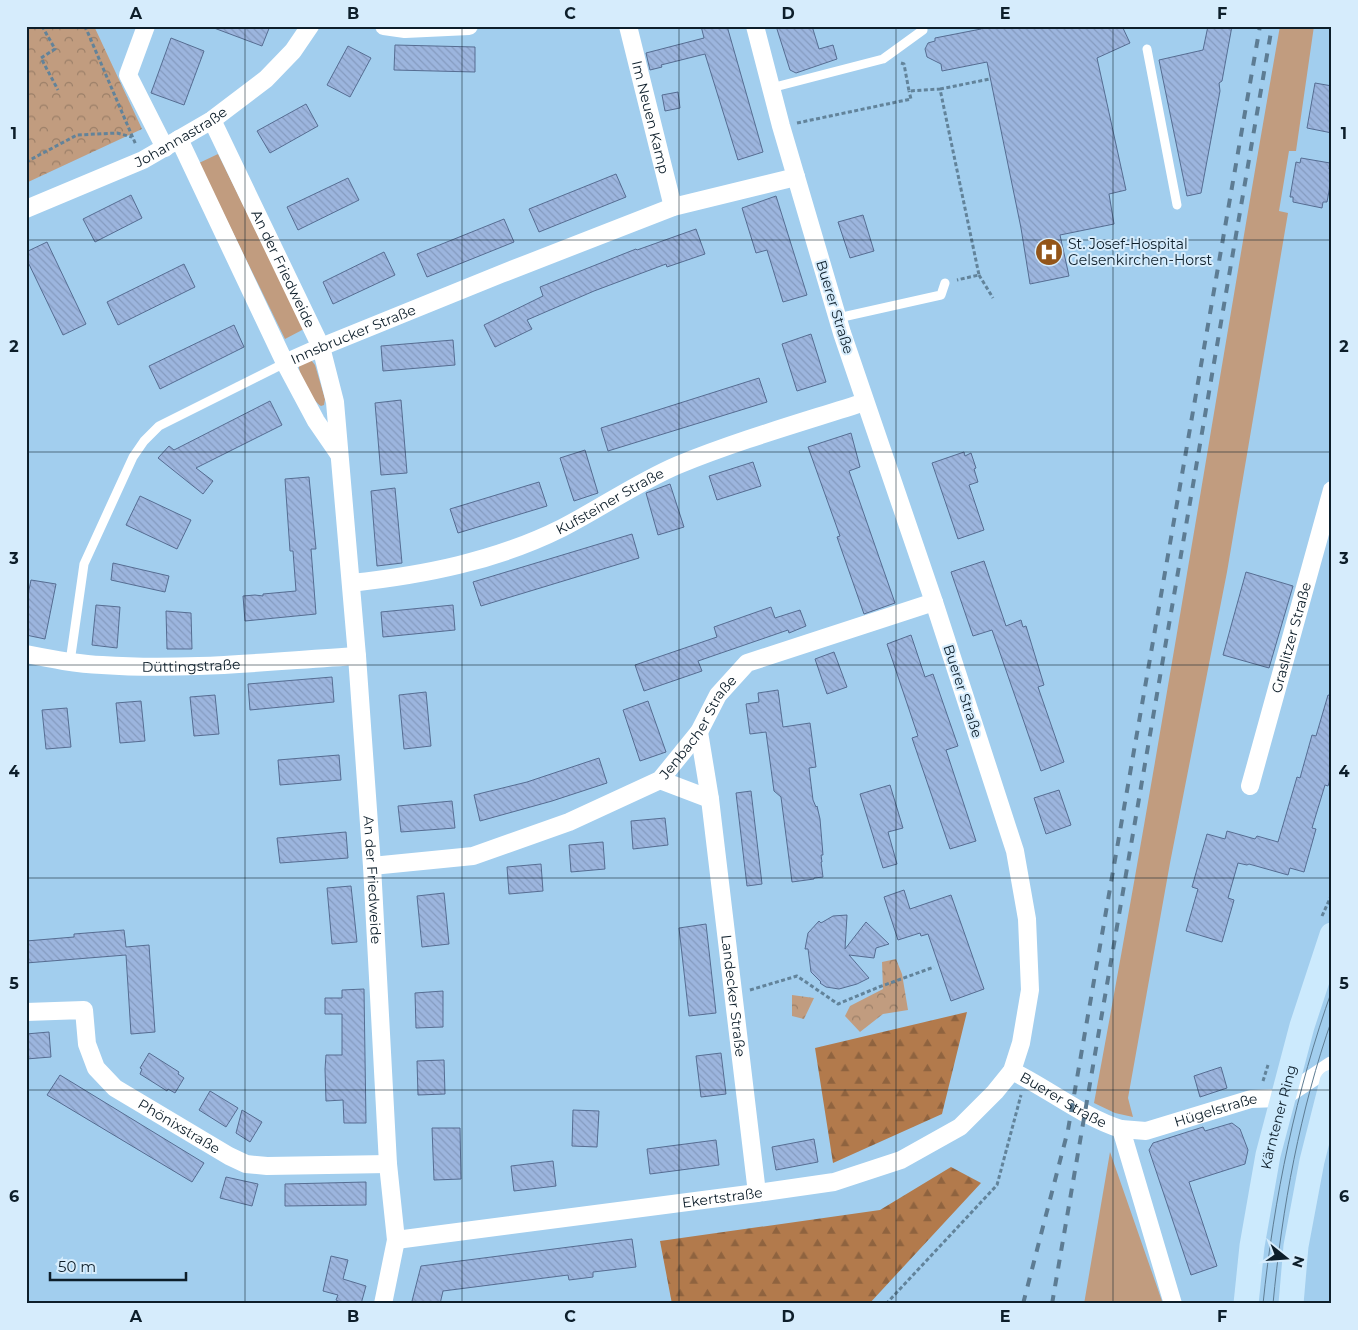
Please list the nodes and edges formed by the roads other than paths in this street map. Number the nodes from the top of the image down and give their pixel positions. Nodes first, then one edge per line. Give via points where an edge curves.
1 (146, 26) edge
2 (310, 26) edge
3 (384, 26) edge
4 (469, 26) edge
5 (628, 26) edge
6 (755, 26) edge
7 (922, 26) edge
8 (1148, 49) dead end
9 (771, 88) junction
10 (212, 120) junction
11 (172, 144) junction
12 (796, 177) junction
13 (1177, 205) dead end
14 (672, 207) junction
15 (26, 209) edge
16 (945, 283) road end
17 (838, 318) junction
18 (321, 347) junction
19 (285, 363) junction
20 (865, 402) junction
21 (339, 454) junction
22 (1332, 490) edge
23 (351, 582) junction
24 (934, 602) junction
25 (26, 654) edge
26 (357, 656) junction
27 (70, 662) junction
28 (699, 732) junction
29 (660, 780) junction
30 (1250, 786) dead end
31 (710, 800) junction
32 (372, 866) junction
33 (1332, 935) edge
34 (26, 1012) edge
35 (1332, 1065) edge
36 (1019, 1074) junction
37 (1332, 1082) edge
38 (1282, 1098) junction
39 (1113, 1127) junction
40 (388, 1164) junction
41 (758, 1193) junction
42 (396, 1240) junction
43 (383, 1304) edge
44 (1173, 1304) edge
45 (1246, 1304) edge
46 (1292, 1304) edge

1 - 11 street, An der Friedweide via 128,75
2 - 10 street, Johannastraße via 293,51 266,79
3 - 4 street via 405,29
5 - 14 street, Im Neuen Kamp
6 - 9 street, Buerer Straße
7 - 9 lane via 923,30 883,59
8 - 13 lane
9 - 12 street, Buerer Straße
10 - 11 street, Johannastraße
10 - 18 street, An der Friedweide
11 - 15 street, Johannastraße via 143,160
11 - 19 street, An der Friedweide
12 - 14 street, Innsbrucker Straße
12 - 17 street, Buerer Straße
14 - 18 street, Innsbrucker Straße
16 - 17 lane via 941,295
17 - 20 street, Buerer Straße
18 - 19 street, Innsbrucker Straße
18 - 21 street, An der Friedweide via 335,402
19 - 21 street, An der Friedweide via 316,421
19 - 27 lane, Innsbrucker Straße via 159,426 144,441 133,457 84,564
20 - 23 street, Kufsteiner Straße via 677,465 563,528 496,556 414,575
20 - 24 street, Buerer Straße
21 - 23 street, An der Friedweide
22 - 30 street, Graslitzer Straße
23 - 26 street, An der Friedweide
24 - 28 street, Jenbacher Straße via 747,663 718,695
24 - 36 street, Buerer Straße via 1015,850 1028,919 1030,990
25 - 27 street, Düttingstraße
26 - 27 street, Düttingstraße via 166,667
26 - 32 street, An der Friedweide
28 - 29 street, Jenbacher Straße
28 - 31 street, Landecker Straße
29 - 31 street
29 - 32 street, Jenbacher Straße via 569,822 473,856
31 - 41 street, Landecker Straße
32 - 40 street, An der Friedweide
33 - 38 main road, Kärntener Ring
34 - 40 street, Phönixstraße via 84,1010 88,1044 96,1068 115,1088 246,1164
35 - 38 street
36 - 39 street, Buerer Straße
36 - 41 street, Ekertstraße via 960,1127 901,1160 834,1182
37 - 46 main road via 1312,1161 1296,1246
38 - 39 street, Hügelstraße via 1251,1099 1146,1132
38 - 45 main road, Kärntener Ring via 1267,1159
39 - 44 street, Buerer Straße
40 - 42 street, An der Friedweide
41 - 42 street, Ekertstraße
42 - 43 street, An der Friedweide

